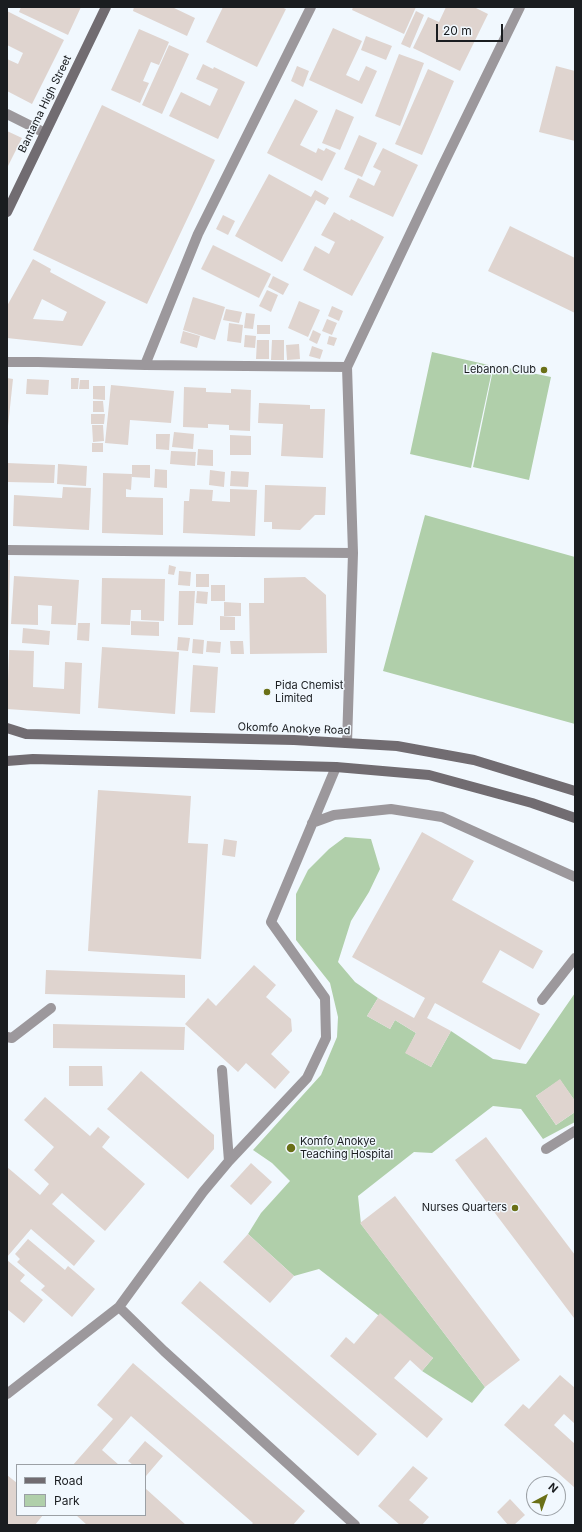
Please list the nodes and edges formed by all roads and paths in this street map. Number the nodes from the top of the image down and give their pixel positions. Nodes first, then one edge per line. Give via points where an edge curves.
1 (106, 7) edge
2 (311, 7) edge
3 (520, 7) edge
4 (7, 114) edge
5 (44, 133) junction
6 (7, 212) edge
7 (7, 362) edge
8 (145, 365) junction
9 (347, 367) junction
10 (7, 550) edge
11 (353, 553) junction
12 (7, 728) edge
13 (347, 743) junction
14 (7, 761) edge
15 (336, 767) junction
16 (575, 791) edge
17 (575, 818) edge
18 (312, 823) junction
19 (575, 877) edge
20 (575, 958) edge
21 (542, 1000) dead end
22 (51, 1008) dead end
23 (7, 1037) edge
24 (222, 1070) dead end
25 (575, 1131) edge
26 (546, 1149) dead end
27 (229, 1161) junction
28 (119, 1307) junction
29 (7, 1394) edge
30 (355, 1525) edge

1 - 5 main road, Bantama High Street
2 - 8 street via 198,234
3 - 9 street
4 - 5 street
5 - 6 main road, Bantama High Street
7 - 8 street
8 - 9 street
9 - 11 street
10 - 11 street
11 - 13 street
12 - 13 main road, Okomfo Anokye Road via 26,734
13 - 16 main road, Okomfo Anokye Road via 397,746 474,760
14 - 15 main road via 33,759
15 - 17 main road via 429,775 532,803
15 - 18 street
18 - 19 street via 334,815 390,809 442,817
18 - 27 street via 271,922 325,998 326,1038 307,1078
20 - 21 street
22 - 23 street via 12,1038
24 - 27 street
25 - 26 street
27 - 28 street via 203,1192
28 - 29 street
28 - 30 street

